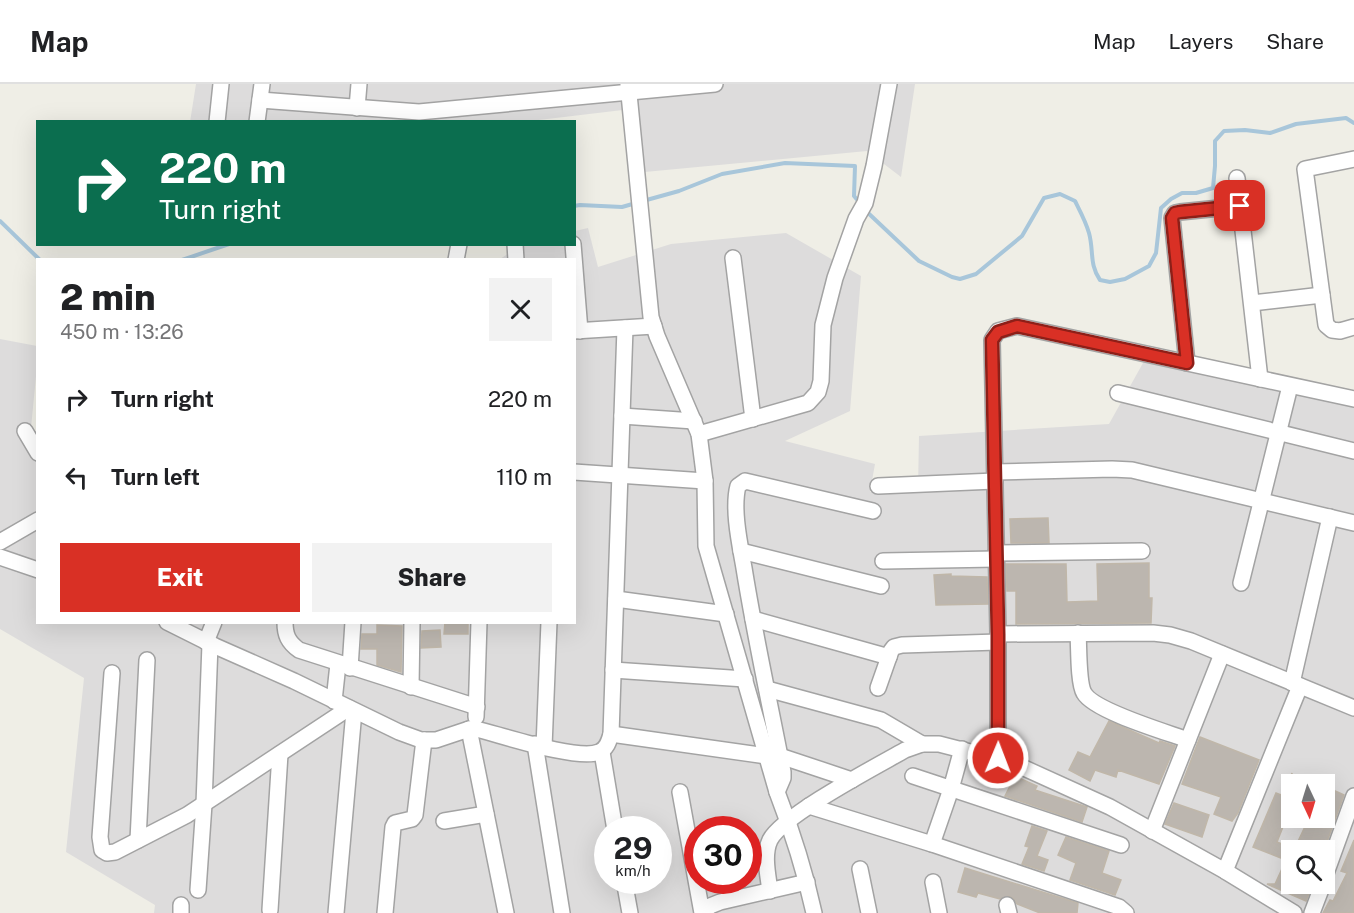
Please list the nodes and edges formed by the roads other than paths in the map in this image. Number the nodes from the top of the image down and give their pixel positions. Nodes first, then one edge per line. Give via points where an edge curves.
1 (221, 84) edge
2 (262, 84) edge
3 (359, 84) edge
4 (715, 84) edge
5 (889, 84) edge
6 (628, 88) edge
7 (260, 100) junction
8 (357, 108) junction
9 (217, 120) edge
10 (257, 120) edge
11 (1354, 159) edge
12 (1237, 178) dead end
13 (1240, 206) junction
14 (733, 258) dead end
15 (1322, 295) junction
16 (1252, 303) junction
17 (576, 309) edge
18 (654, 326) junction
19 (1354, 327) edge
20 (625, 328) junction
21 (577, 331) edge
22 (1187, 363) junction
23 (1260, 379) junction
24 (1290, 386) junction
25 (1118, 393) dead end
26 (1354, 399) edge
27 (622, 416) junction
28 (753, 418) junction
29 (696, 427) junction
30 (25, 431) dead end
31 (1278, 433) junction
32 (36, 450) edge
33 (1354, 451) edge
34 (576, 472) edge
35 (620, 475) junction
36 (995, 477) junction
37 (705, 481) junction
38 (878, 486) dead end
39 (1262, 501) junction
40 (873, 511) dead end
41 (1330, 517) junction
42 (36, 521) edge
43 (1354, 523) edge
44 (0, 542) edge
45 (741, 551) junction
46 (1142, 551) dead end
47 (996, 556) junction
48 (0, 557) edge
49 (883, 561) dead end
50 (36, 569) edge
51 (1241, 583) dead end
52 (881, 586) dead end
53 (616, 599) junction
54 (726, 614) junction
55 (753, 619) junction
56 (171, 624) edge
57 (213, 624) edge
58 (285, 624) edge
59 (353, 624) edge
60 (412, 624) edge
61 (478, 624) edge
62 (549, 624) edge
63 (1078, 633) junction
64 (998, 638) junction
65 (208, 643) junction
66 (1222, 654) junction
67 (889, 657) junction
68 (147, 660) dead end
69 (344, 666) junction
70 (613, 670) junction
71 (112, 673) dead end
72 (745, 679) junction
73 (1296, 684) junction
74 (411, 687) junction
75 (878, 688) dead end
76 (767, 689) junction
77 (334, 701) junction
78 (477, 707) junction
79 (1354, 708) edge
80 (352, 710) junction
81 (473, 729) junction
82 (611, 734) junction
83 (424, 740) junction
84 (1188, 740) junction
85 (922, 744) junction
86 (539, 745) junction
87 (962, 749) junction
88 (602, 752) junction
89 (280, 754) junction
90 (774, 756) junction
91 (998, 758) junction
92 (913, 776) dead end
93 (852, 780) junction
94 (951, 789) junction
95 (680, 792) dead end
96 (1354, 796) edge
97 (204, 804) junction
98 (809, 806) junction
99 (486, 814) junction
100 (613, 816) edge
101 (444, 821) dead end
102 (788, 821) junction
103 (1152, 831) junction
104 (138, 840) junction
105 (932, 844) junction
106 (1121, 845) dead end
107 (1335, 849) edge
108 (860, 869) dead end
109 (1225, 871) junction
110 (807, 882) junction
111 (933, 882) dead end
112 (198, 890) dead end
113 (770, 891) junction
114 (627, 894) edge
115 (1319, 894) edge
116 (270, 910) dead end
117 (336, 913) edge
118 (384, 913) edge
119 (506, 913) edge
120 (562, 913) edge
121 (630, 913) edge
122 (703, 913) edge
123 (814, 913) edge
124 (869, 913) edge
125 (939, 913) edge
126 (1126, 913) edge
127 (1294, 913) edge
128 (1312, 913) edge

1 - 9 street
2 - 7 street
3 - 8 street
4 - 6 street
5 - 28 street via 865,203 835,278 823,325 818,392 808,403
6 - 8 street via 419,111
6 - 18 street
7 - 8 street
7 - 10 street
11 - 15 street via 1305,169
12 - 13 street
13 - 16 street
13 - 22 street via 1180,212 1172,218
14 - 28 street
15 - 16 street
15 - 19 street via 1326,325 1340,331
16 - 23 street
17 - 21 street
18 - 20 street
18 - 29 street
20 - 21 street
20 - 27 street
22 - 23 street
22 - 36 street via 1017,326 998,332 992,340
23 - 24 street
24 - 26 street
24 - 31 street
25 - 31 street
27 - 29 street
27 - 35 street
28 - 29 street
29 - 37 street
30 - 32 street
31 - 33 street
31 - 39 street
34 - 35 street
35 - 37 street
35 - 53 street
36 - 38 street
36 - 39 street via 1121,469
36 - 47 street
37 - 54 street via 706,546
39 - 41 street
39 - 51 street
40 - 45 street via 740,483 735,497
41 - 43 street
41 - 73 street
42 - 44 street
45 - 52 street
45 - 55 street
46 - 47 street
47 - 49 street
47 - 64 street
48 - 50 street
53 - 54 street
53 - 70 street
54 - 72 street
55 - 67 street
55 - 76 street
56 - 65 street
57 - 65 street
58 - 69 street via 290,644
59 - 69 street
60 - 74 street
61 - 78 street
62 - 86 street
63 - 64 street
63 - 66 street via 1170,634
63 - 84 street via 1082,687 1090,701
64 - 67 street via 902,645 894,647
64 - 91 street
65 - 77 street
65 - 97 street
66 - 73 street
66 - 84 street
67 - 75 street
68 - 104 street
69 - 74 street
69 - 77 street
70 - 72 street
70 - 82 street
71 - 104 street via 100,845 107,853 115,852
72 - 90 street
73 - 79 street
73 - 109 street
74 - 78 street
76 - 85 street via 881,720
76 - 90 street
77 - 80 street
78 - 81 street
80 - 83 street
80 - 89 street
80 - 117 street
81 - 83 street
81 - 86 street
81 - 99 street
82 - 88 street
82 - 90 street
83 - 118 street via 415,815 393,827
84 - 103 street
85 - 87 street
85 - 93 street
86 - 88 street via 588,755
86 - 120 street
87 - 91 street
87 - 94 street
88 - 100 street
89 - 97 street
89 - 116 street
90 - 93 street
90 - 102 street via 777,792
91 - 103 street via 1110,807
92 - 94 street
93 - 98 street
94 - 105 street
94 - 106 street
95 - 122 street
96 - 107 street
97 - 104 street
97 - 112 street
98 - 102 street
98 - 105 street
99 - 101 street
99 - 119 street
102 - 110 street
102 - 113 street via 771,839 767,852
103 - 109 street
105 - 126 street
108 - 124 street
109 - 127 street
110 - 113 street
110 - 123 street
111 - 125 street
113 - 122 street via 720,902
114 - 121 street
115 - 128 street

